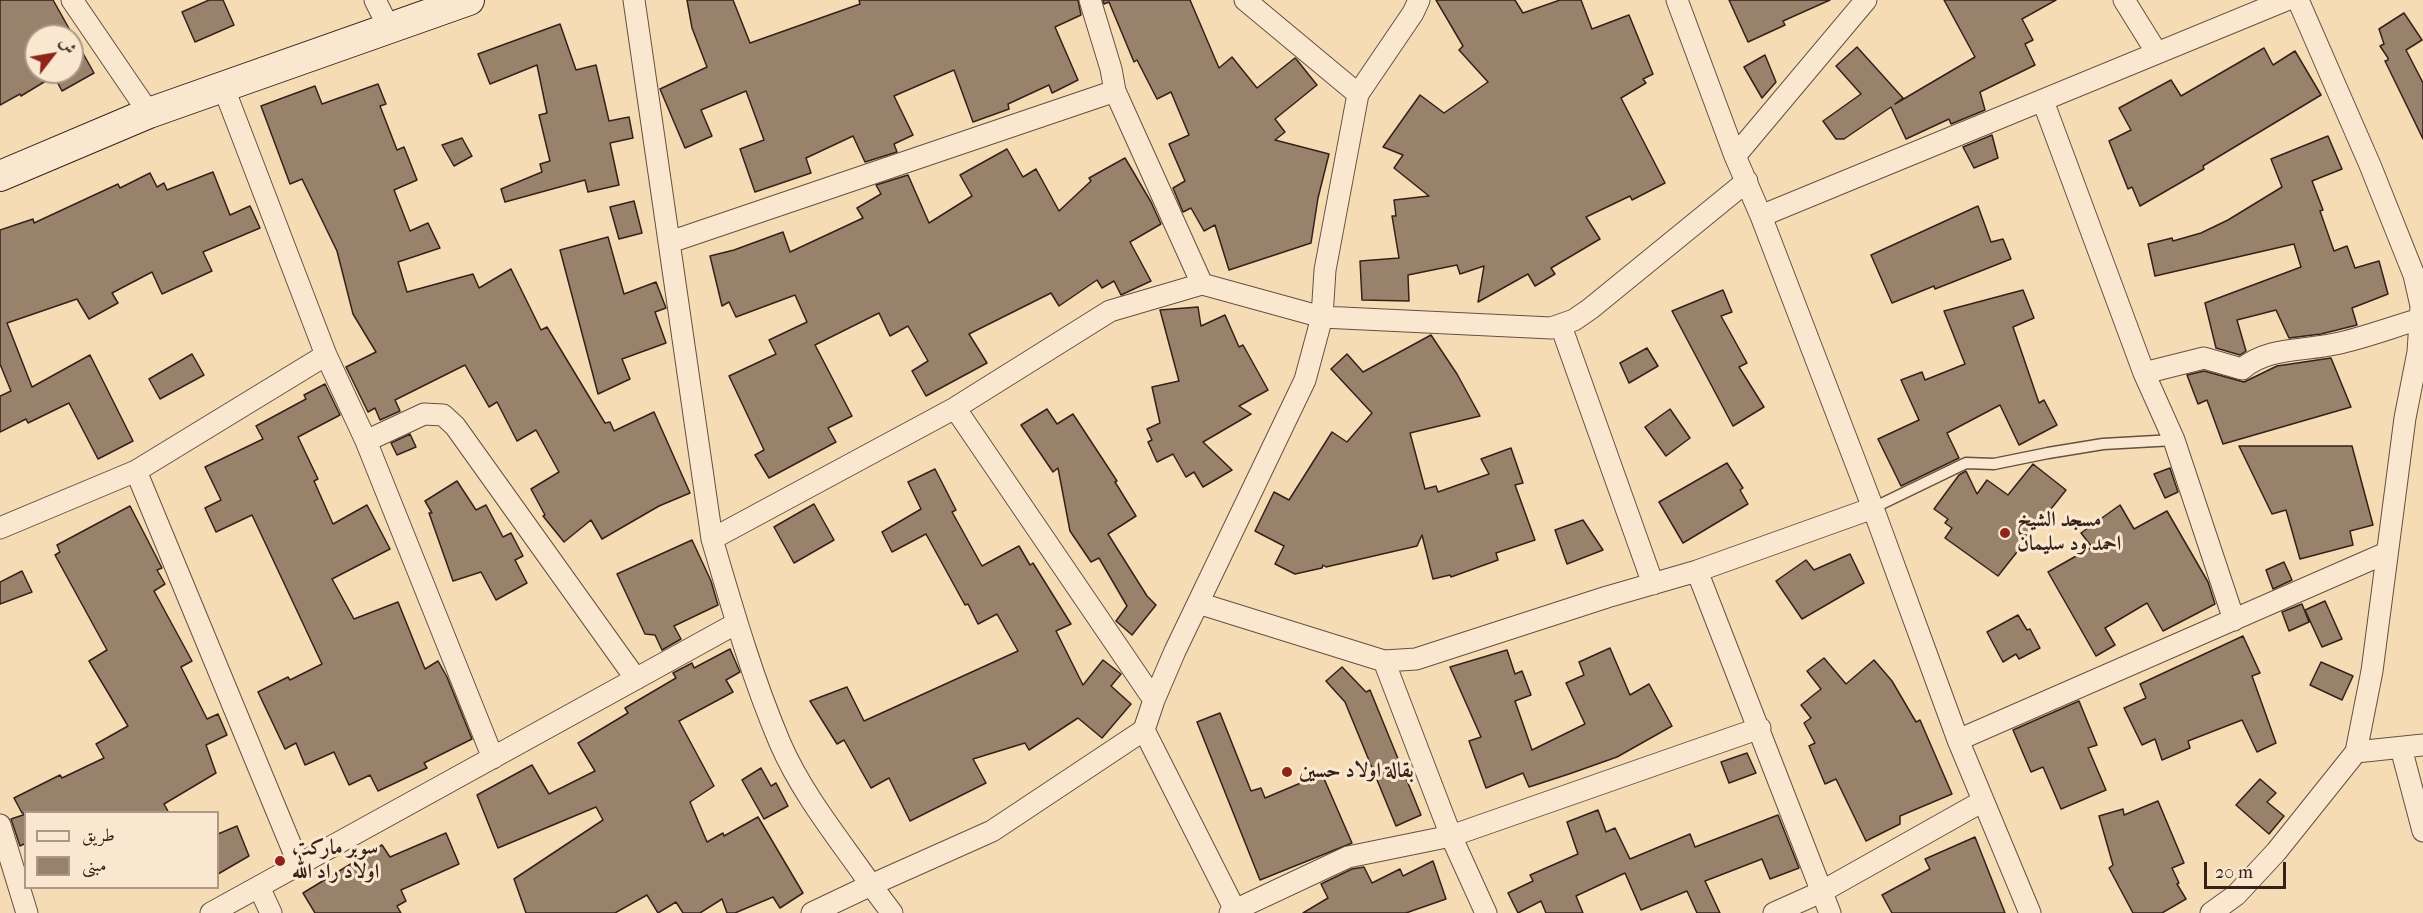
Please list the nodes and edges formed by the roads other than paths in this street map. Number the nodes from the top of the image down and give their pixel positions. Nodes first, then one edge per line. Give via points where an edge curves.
1 (72, 0) edge
2 (375, 0) edge
3 (469, 0) edge
4 (634, 0) edge
5 (1090, 0) edge
6 (1245, 0) edge
7 (1419, 0) edge
8 (1677, 0) edge
9 (1866, 0) edge
10 (2124, 0) edge
11 (2286, 0) edge
12 (2298, 0) edge
13 (389, 28) junction
14 (2157, 53) junction
15 (223, 86) junction
16 (1115, 91) junction
17 (1358, 94) junction
18 (2043, 101) junction
19 (149, 112) junction
20 (1735, 156) junction
21 (0, 176) edge
22 (1747, 181) junction
23 (1761, 216) junction
24 (670, 242) junction
25 (1202, 284) junction
26 (1322, 317) junction
27 (2421, 319) junction
28 (1561, 326) junction
29 (326, 355) junction
30 (2144, 373) junction
31 (955, 408) junction
32 (2414, 414) edge
33 (2174, 440) junction
34 (366, 441) junction
35 (136, 471) junction
36 (1873, 508) junction
37 (0, 528) edge
38 (712, 539) junction
39 (2386, 553) junction
40 (1697, 571) junction
41 (1653, 584) junction
42 (1197, 603) junction
43 (2234, 620) junction
44 (737, 623) junction
45 (1384, 661) junction
46 (636, 679) junction
47 (1154, 700) junction
48 (1760, 728) junction
49 (1144, 730) junction
50 (1958, 740) junction
51 (2423, 745) edge
52 (2401, 748) junction
53 (2356, 752) junction
54 (493, 758) junction
55 (1983, 801) junction
56 (0, 825) edge
57 (2423, 831) edge
58 (1451, 836) junction
59 (299, 865) junction
60 (871, 885) junction
61 (259, 887) junction
62 (1821, 892) junction
63 (1233, 912) edge
64 (27, 913) edge
65 (211, 913) edge
66 (271, 913) edge
67 (812, 913) edge
68 (892, 913) edge
69 (1486, 913) edge
70 (1774, 913) edge
71 (1830, 913) edge
72 (2030, 913) edge
73 (2211, 913) edge

1 - 19 street
2 - 13 street
3 - 13 street
4 - 24 street
5 - 16 street
6 - 17 street
7 - 17 street
8 - 20 street
9 - 20 street
10 - 14 street
11 - 14 street
12 - 27 street via 2397,228 2419,292
13 - 15 street
14 - 18 street
15 - 19 street
15 - 29 street
16 - 24 street
16 - 25 street
17 - 26 street via 1325,270
18 - 23 street
18 - 30 street
19 - 21 street
20 - 22 street
22 - 23 street
22 - 28 street via 1590,309
23 - 36 street
24 - 38 street
25 - 26 street
25 - 31 street via 1110,311
26 - 28 street
26 - 42 street via 1305,380
27 - 30 street via 2336,344 2270,354 2252,360 2242,369 2204,358
27 - 32 street
28 - 41 street
29 - 34 street
29 - 35 street
30 - 33 street
31 - 38 street
31 - 47 street
32 - 39 street
33 - 36 lane via 2103,444 1994,464 1966,463
33 - 43 street
34 - 46 street via 424,414 443,415 455,426
34 - 54 street
35 - 37 street
35 - 59 street
36 - 40 street
36 - 50 street
38 - 44 street
39 - 43 street
39 - 53 street via 2372,671
40 - 41 street
40 - 48 street
41 - 45 street via 1416,660
42 - 45 street
42 - 47 street
43 - 50 street
44 - 46 street
44 - 60 street via 780,743 804,789
45 - 58 street
46 - 54 street
47 - 49 street
48 - 58 street
48 - 62 street
49 - 60 street via 992,831
49 - 63 street
50 - 55 street
51 - 52 street
52 - 53 street
52 - 57 street
53 - 73 street via 2276,852 2236,895
54 - 59 street
55 - 62 street
55 - 72 street
56 - 64 street
58 - 63 street via 1348,857
58 - 69 street
59 - 61 street
60 - 67 street
60 - 68 street
61 - 65 street
61 - 66 street
62 - 70 street
62 - 71 street

